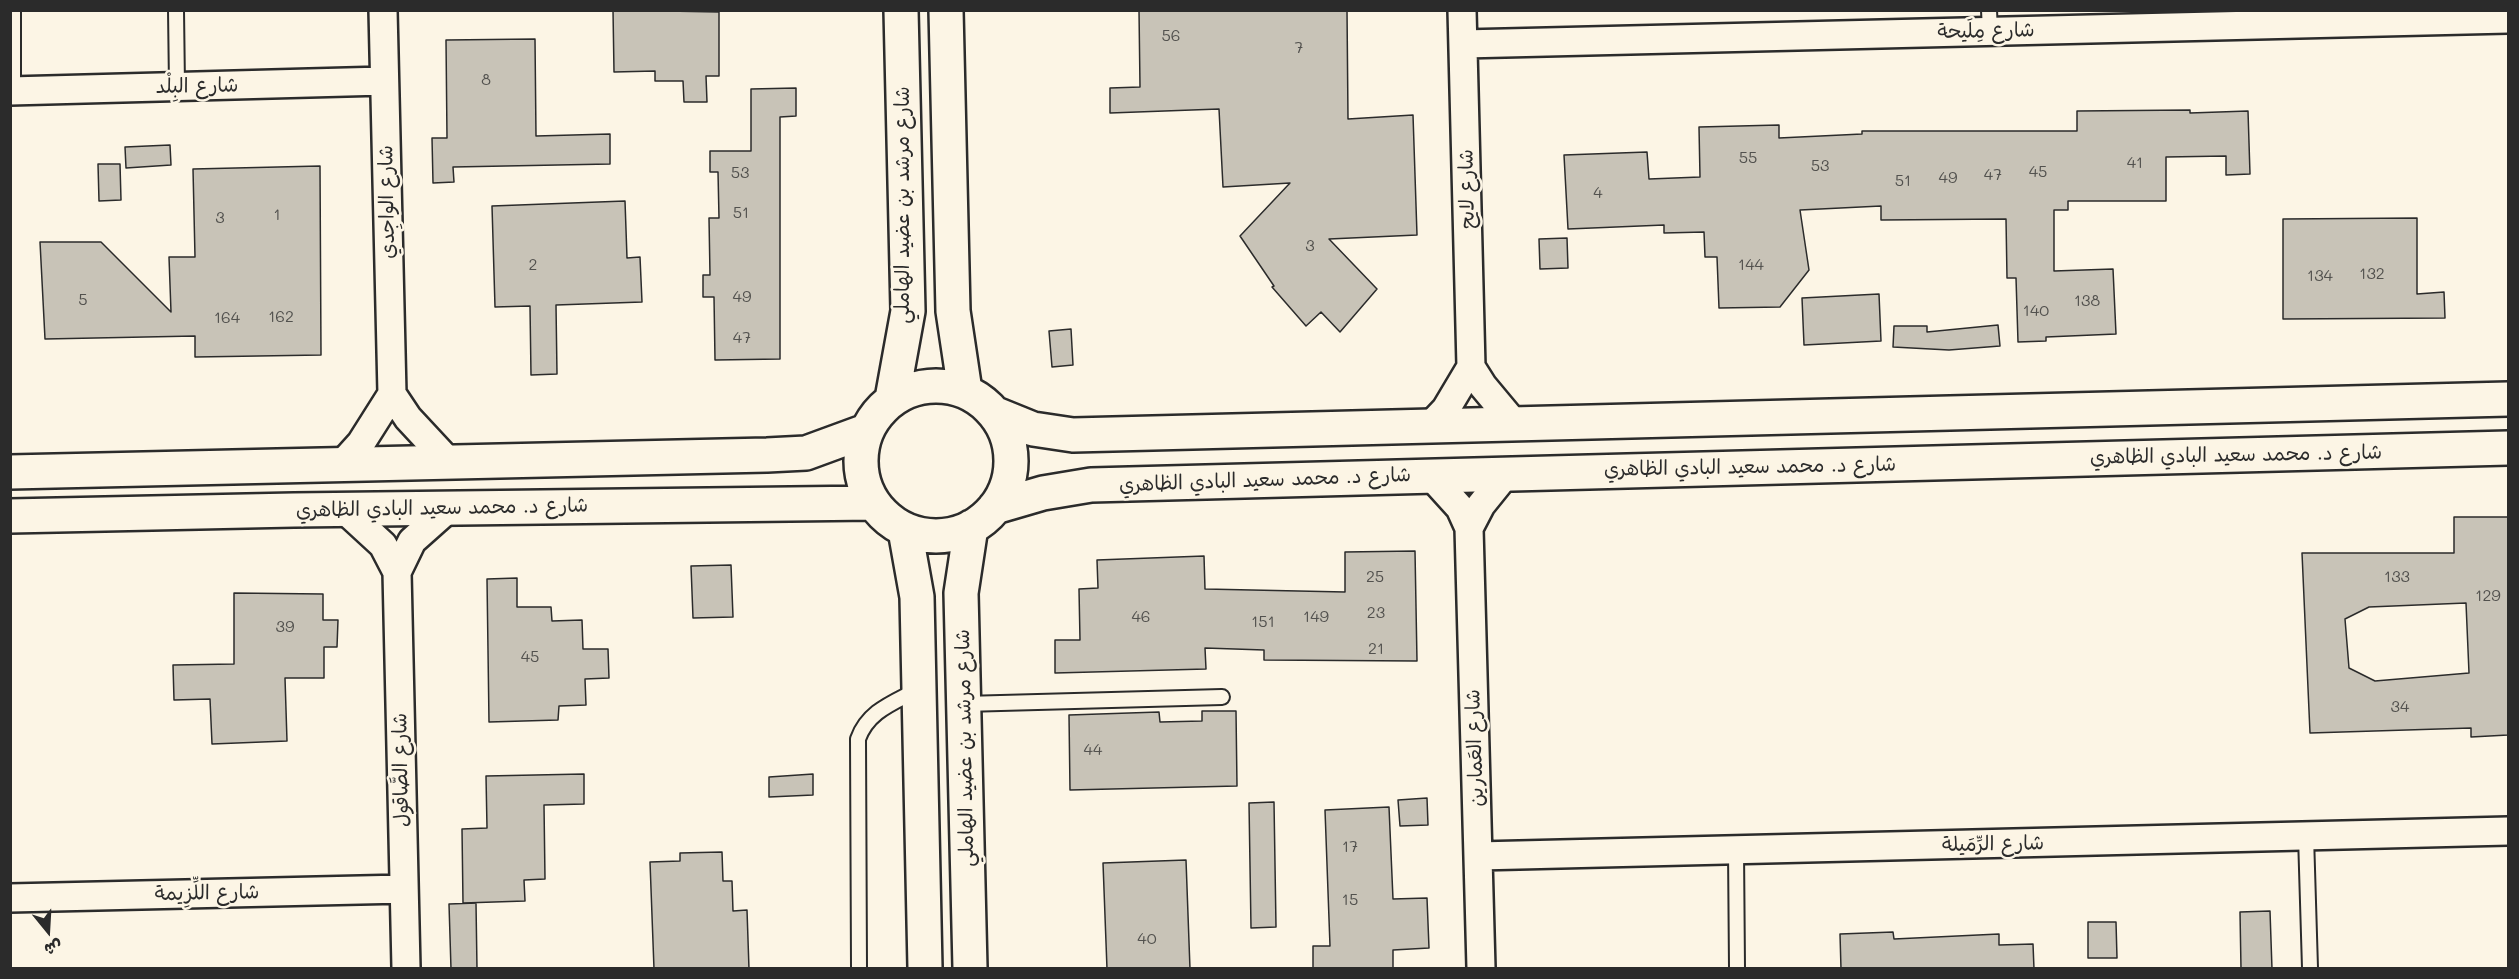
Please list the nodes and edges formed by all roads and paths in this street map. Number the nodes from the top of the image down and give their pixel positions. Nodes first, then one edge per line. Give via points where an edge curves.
1 (13, 10) edge
2 (176, 10) edge
3 (383, 10) edge
4 (901, 10) edge
5 (946, 10) edge
6 (1462, 10) edge
7 (2131, 19) edge
8 (2508, 19) edge
9 (1990, 21) edge
10 (1463, 44) junction
11 (384, 81) junction
12 (177, 86) junction
13 (12, 91) edge
14 (1472, 367) junction
15 (965, 391) junction
16 (392, 394) junction
17 (892, 399) junction
18 (2508, 399) edge
19 (996, 414) junction
20 (1658, 419) junction
21 (1513, 422) junction
22 (1429, 427) junction
23 (867, 431) junction
24 (2508, 448) edge
25 (448, 461) junction
26 (342, 465) junction
27 (296, 466) junction
28 (1663, 469) junction
29 (10, 472) edge
30 (1506, 474) junction
31 (1431, 476) junction
32 (873, 503) junction
33 (448, 509) junction
34 (294, 510) junction
35 (346, 511) junction
36 (10, 516) edge
37 (983, 517) junction
38 (1469, 528) junction
39 (905, 530) junction
40 (397, 572) junction
41 (919, 688) junction
42 (1222, 698) dead end
43 (964, 704) junction
44 (2508, 831) edge
45 (2306, 836) junction
46 (1736, 850) junction
47 (1478, 856) junction
48 (404, 889) junction
49 (10, 898) edge
50 (406, 969) edge
51 (860, 969) edge
52 (925, 969) edge
53 (970, 969) edge
54 (1481, 969) edge
55 (1737, 969) edge
56 (2310, 969) edge

1 - 13 lane
2 - 12 lane
3 - 11 street, شارع الواجِدي
4 - 17 street, شارع مرشد بن عضيد الهاملي via 908,311
5 - 15 street via 953,311
6 - 10 street, شارع لايح
7 - 8 street, شارع مِلَيحة
7 - 9 street, شارع مِلَيحة
9 - 10 street, شارع مِلَيحة
10 - 14 street, شارع لايح
11 - 12 street, شارع البِلْد
11 - 16 street, شارع الواجِدي
12 - 13 street, شارع البِلْد
14 - 21 street
14 - 22 street via 1446,410
15 - 17 street via 941,385 915,388
15 - 19 street
16 - 25 street via 408,418
16 - 26 street
17 - 23 street
18 - 20 street
19 - 22 street via 1033,429 1073,435
19 - 37 street via 1007,433 1010,477 1003,497
20 - 21 street
20 - 28 street
21 - 22 street
23 - 25 street via 806,453
23 - 32 street via 861,455 863,480
24 - 28 street, شارع د. محمد سعيد البادي الظاهري
25 - 26 street
26 - 27 street
27 - 29 street
27 - 34 street via 276,478 274,489 274,496
28 - 30 street, شارع د. محمد سعيد البادي الظاهري
30 - 31 street, شارع د. محمد سعيد البادي الظاهري
30 - 38 street
31 - 37 street, شارع د. محمد سعيد البادي الظاهري via 1091,485 1042,493
31 - 38 street, شارع العَمارين via 1460,508
32 - 33 street, شارع د. محمد سعيد البادي الظاهري
32 - 39 street
33 - 35 street, شارع د. محمد سعيد البادي الظاهري
33 - 40 street, شارع الصَّاقول via 412,541
34 - 35 street, شارع د. محمد سعيد البادي الظاهري
34 - 36 street, شارع د. محمد سعيد البادي الظاهري
35 - 40 street, شارع الصَّاقول via 383,545
37 - 39 street via 950,535 927,536
37 - 43 street, شارع مرشد بن عضيد الهاملي via 961,593
38 - 47 street, شارع العَمارين
39 - 41 street via 917,597
40 - 48 street, شارع الصَّاقول
41 - 51 lane via 874,714 858,739
41 - 52 street
42 - 43 lane
43 - 53 street, شارع مرشد بن عضيد الهاملي
44 - 45 street, شارع الرِّمَيلة
45 - 46 street, شارع الرِّمَيلة
45 - 56 lane
46 - 47 street, شارع الرِّمَيلة
46 - 55 lane
47 - 54 street, شارع العَمارين
48 - 49 street, شارع اللِّزِيمة
48 - 50 street, شارع الصَّاقول

